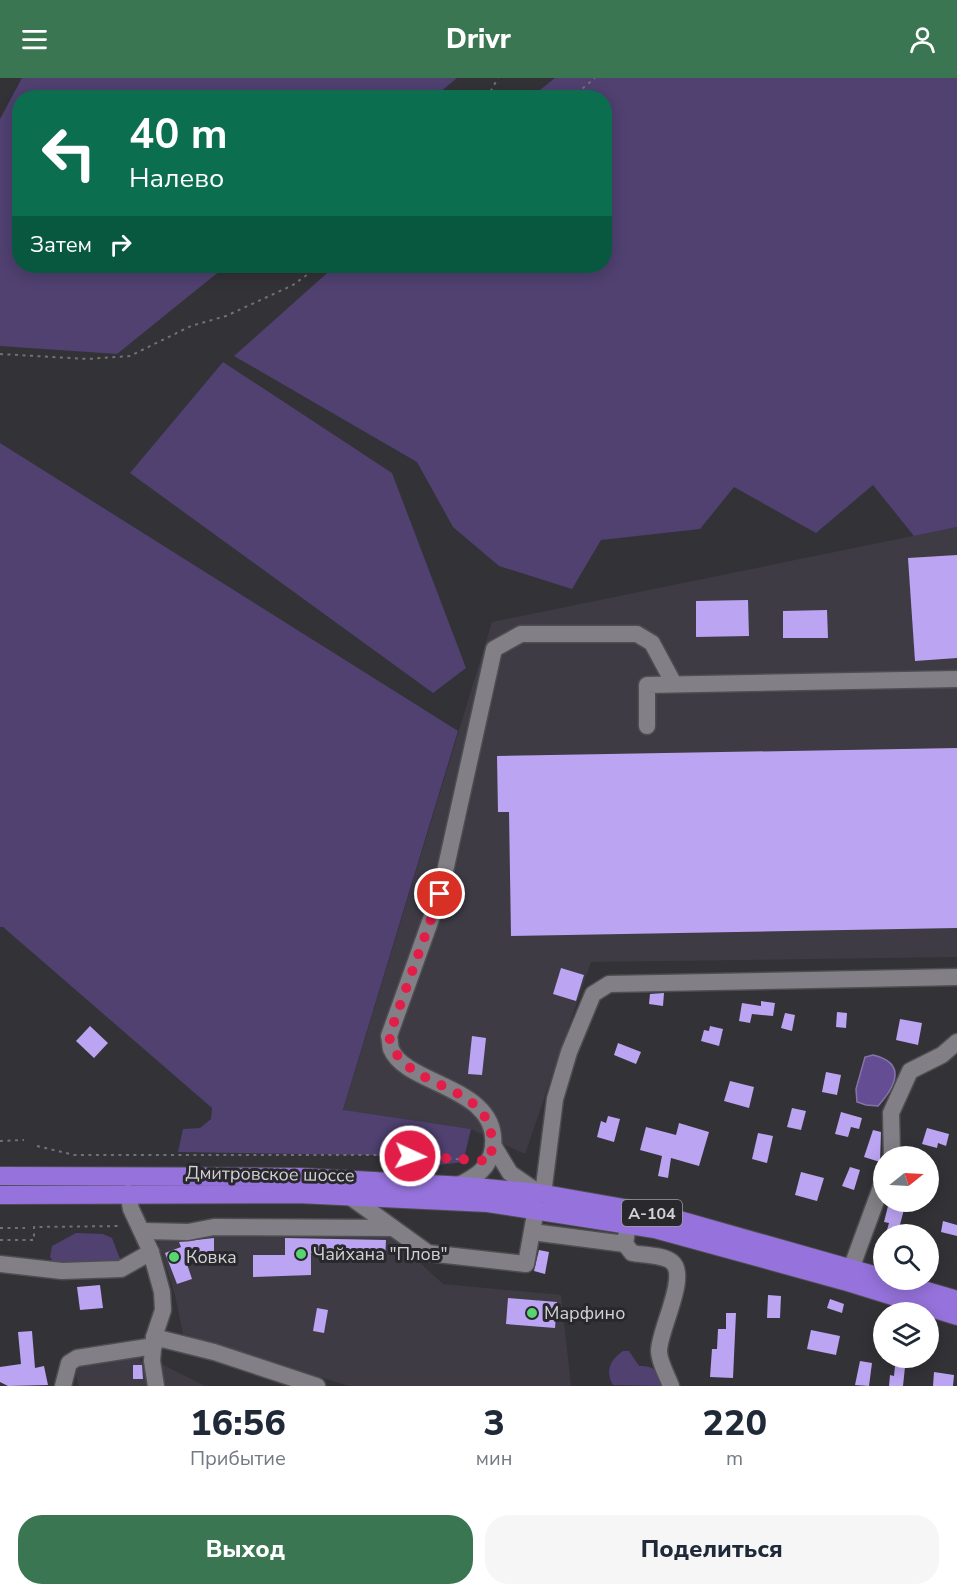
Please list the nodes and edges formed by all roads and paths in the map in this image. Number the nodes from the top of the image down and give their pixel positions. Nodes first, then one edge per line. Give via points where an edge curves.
1 (596, 78) edge
2 (581, 90) edge
3 (309, 273) edge
4 (0, 354) edge
5 (957, 679) edge
6 (674, 684) junction
7 (647, 726) dead end
8 (957, 977) edge
9 (957, 1042) edge
10 (24, 1140) dead end
11 (0, 1141) edge
12 (37, 1146) dead end
13 (892, 1146) edge
14 (492, 1153) junction
15 (0, 1176) edge
16 (457, 1185) junction
17 (128, 1193) junction
18 (0, 1195) edge
19 (349, 1196) junction
20 (539, 1199) junction
21 (873, 1209) edge
22 (628, 1224) junction
23 (0, 1228) edge
24 (25, 1228) dead end
25 (142, 1228) junction
26 (393, 1228) junction
27 (532, 1232) junction
28 (0, 1240) edge
29 (625, 1244) junction
30 (151, 1252) junction
31 (0, 1264) edge
32 (851, 1269) junction
33 (873, 1275) edge
34 (924, 1290) edge
35 (957, 1300) edge
36 (957, 1316) edge
37 (154, 1342) junction
38 (63, 1386) edge
39 (156, 1386) edge
40 (317, 1386) edge
41 (671, 1386) edge

1 - 2 path
3 - 4 path via 293,285 226,316 191,326 130,356 88,359
5 - 6 street
6 - 7 street via 647,685
6 - 14 street via 652,643 637,634 521,634 494,649 440,894 389,1036 392,1052 409,1067 482,1110 492,1131
8 - 20 street via 609,984 593,994 569,1052 555,1100
9 - 13 street via 942,1055 910,1071 891,1113
10 - 11 path
12 - 14 path via 74,1155
14 - 16 street via 473,1178
14 - 20 street
15 - 16 highway, Дмитровское шоссе / А-104 via 300,1178
16 - 20 highway, Дмитровское шоссе / А-104
17 - 18 highway, Дмитровское шоссе / А-104
17 - 19 highway, Дмитровское шоссе / А-104
17 - 25 street via 131,1209
19 - 20 highway, Дмитровское шоссе / А-104 via 478,1202
19 - 26 street
20 - 22 highway, Дмитровское шоссе / А-104
20 - 27 street
20 - 32 highway, Дмитровское шоссе / А-104 via 658,1214
21 - 32 street
22 - 29 street
22 - 36 highway, Дмитровское шоссе / А-104 via 749,1254
23 - 24 path
25 - 26 street via 188,1232 214,1227
25 - 28 path via 34,1227 34,1240
25 - 30 street
26 - 27 street via 428,1253 526,1264
27 - 29 street
29 - 41 street via 632,1253 671,1260 678,1268 679,1279 659,1354
30 - 31 street via 121,1269 62,1271
30 - 37 street via 162,1292
32 - 33 highway, Дмитровское шоссе / А-104
34 - 35 highway
37 - 38 street via 77,1358 69,1363
37 - 39 street
37 - 40 street via 214,1352

